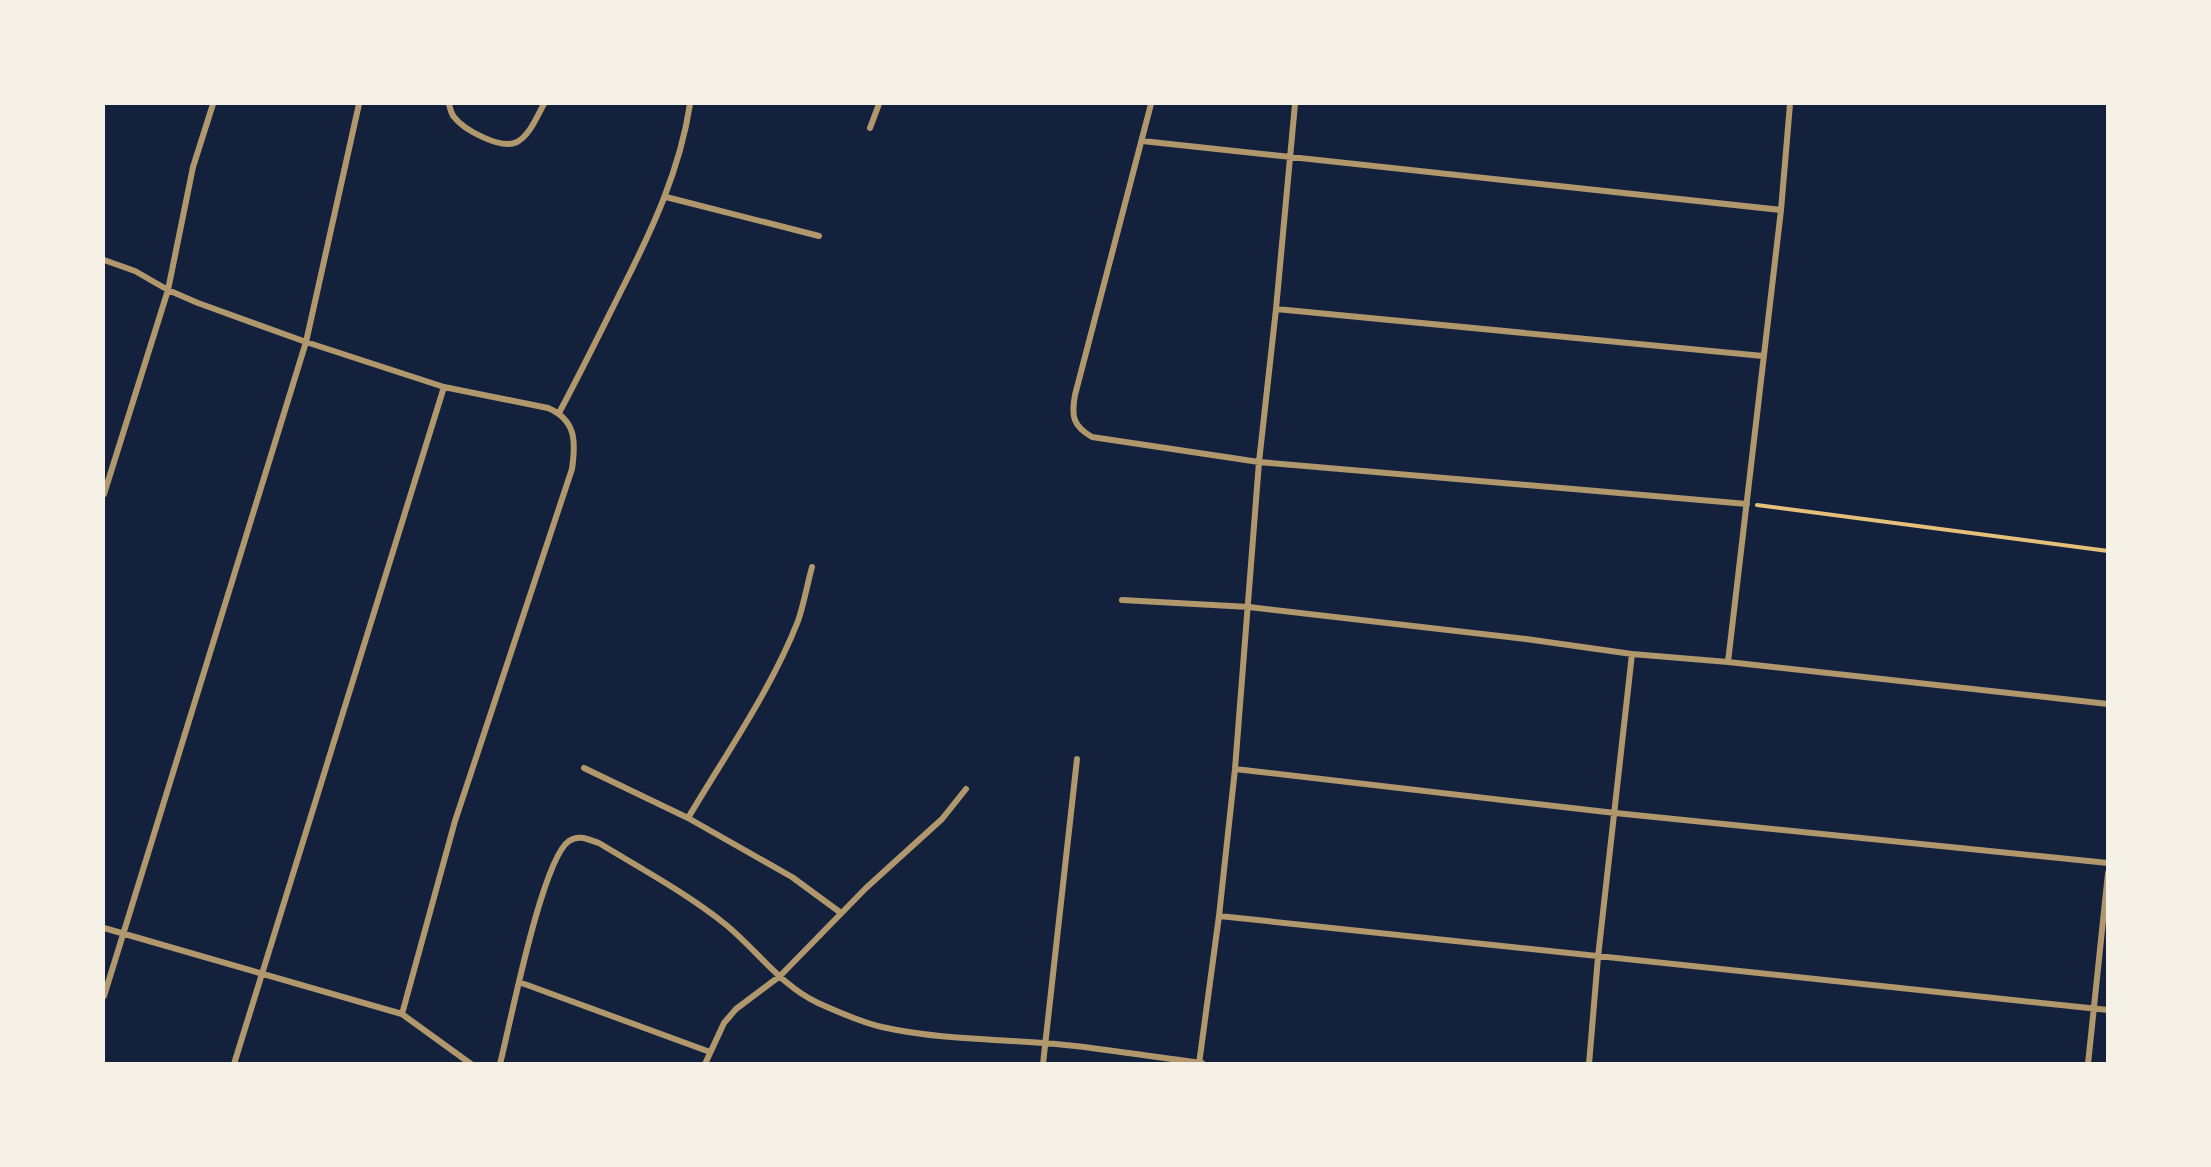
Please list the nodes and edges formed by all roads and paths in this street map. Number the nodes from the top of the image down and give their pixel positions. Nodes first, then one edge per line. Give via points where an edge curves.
1 (213, 104) edge
2 (359, 104) edge
3 (449, 104) edge
4 (544, 104) edge
5 (690, 104) edge
6 (879, 104) edge
7 (1151, 104) edge
8 (1295, 104) edge
9 (1790, 104) edge
10 (870, 128) dead end
11 (1142, 141) junction
12 (1289, 157) junction
13 (666, 197) junction
14 (1780, 210) junction
15 (819, 236) dead end
16 (104, 260) edge
17 (168, 290) junction
18 (1276, 309) junction
19 (306, 342) junction
20 (1763, 356) junction
21 (444, 387) junction
22 (559, 413) junction
23 (1259, 462) junction
24 (104, 494) edge
25 (1747, 504) junction
26 (2108, 551) edge
27 (812, 567) dead end
28 (1122, 600) dead end
29 (1249, 607) junction
30 (1632, 654) junction
31 (1728, 662) junction
32 (2108, 704) edge
33 (1077, 759) dead end
34 (584, 768) dead end
35 (1235, 769) junction
36 (966, 789) dead end
37 (1615, 813) junction
38 (688, 818) junction
39 (2108, 863) edge
40 (2108, 873) edge
41 (841, 913) junction
42 (1219, 916) junction
43 (104, 928) edge
44 (122, 935) junction
45 (1598, 957) junction
46 (261, 974) junction
47 (780, 976) junction
48 (519, 982) junction
49 (104, 996) edge
50 (2095, 1009) junction
51 (2108, 1010) edge
52 (402, 1014) junction
53 (1046, 1043) junction
54 (710, 1052) junction
55 (1201, 1063) edge
56 (234, 1064) edge
57 (471, 1064) edge
58 (500, 1064) edge
59 (705, 1064) edge
60 (1043, 1064) edge
61 (1589, 1064) edge
62 (2088, 1064) edge

1 - 17 street via 193,167
2 - 19 street
3 - 4 street via 453,116 470,130 498,143 510,144 528,133
5 - 13 street
6 - 10 street
7 - 11 street
8 - 12 street
9 - 14 street
11 - 12 street
11 - 23 street via 1075,395 1075,420 1080,430 1092,436
12 - 14 street
12 - 18 street
13 - 15 street
13 - 22 street
14 - 20 street
16 - 17 street via 135,271
17 - 19 street
17 - 24 street
18 - 20 street
18 - 23 street
19 - 21 street
19 - 44 street
20 - 25 street
21 - 22 street
21 - 46 street
22 - 52 street via 572,428 572,469 461,801
23 - 25 street
23 - 29 street
25 - 26 path
25 - 31 street
27 - 38 street via 788,643
28 - 29 street
29 - 30 street
29 - 35 street
30 - 31 street
30 - 37 street
31 - 32 street
33 - 53 street
34 - 38 street
35 - 37 street
35 - 42 street
36 - 41 street via 942,819
37 - 39 street
37 - 45 street
38 - 41 street via 792,877
40 - 50 street
41 - 47 street
42 - 45 street
42 - 55 street
43 - 44 street
44 - 46 street
44 - 49 street
45 - 50 street
45 - 61 street
46 - 52 street
46 - 56 street
47 - 48 street via 717,918 599,843 581,837 569,841 558,853 548,876
47 - 53 street via 817,1002 879,1026
47 - 54 street via 736,1009 724,1023
48 - 54 street
48 - 58 street
50 - 51 street
50 - 62 street
52 - 57 street
53 - 55 street
53 - 60 street
54 - 59 street

